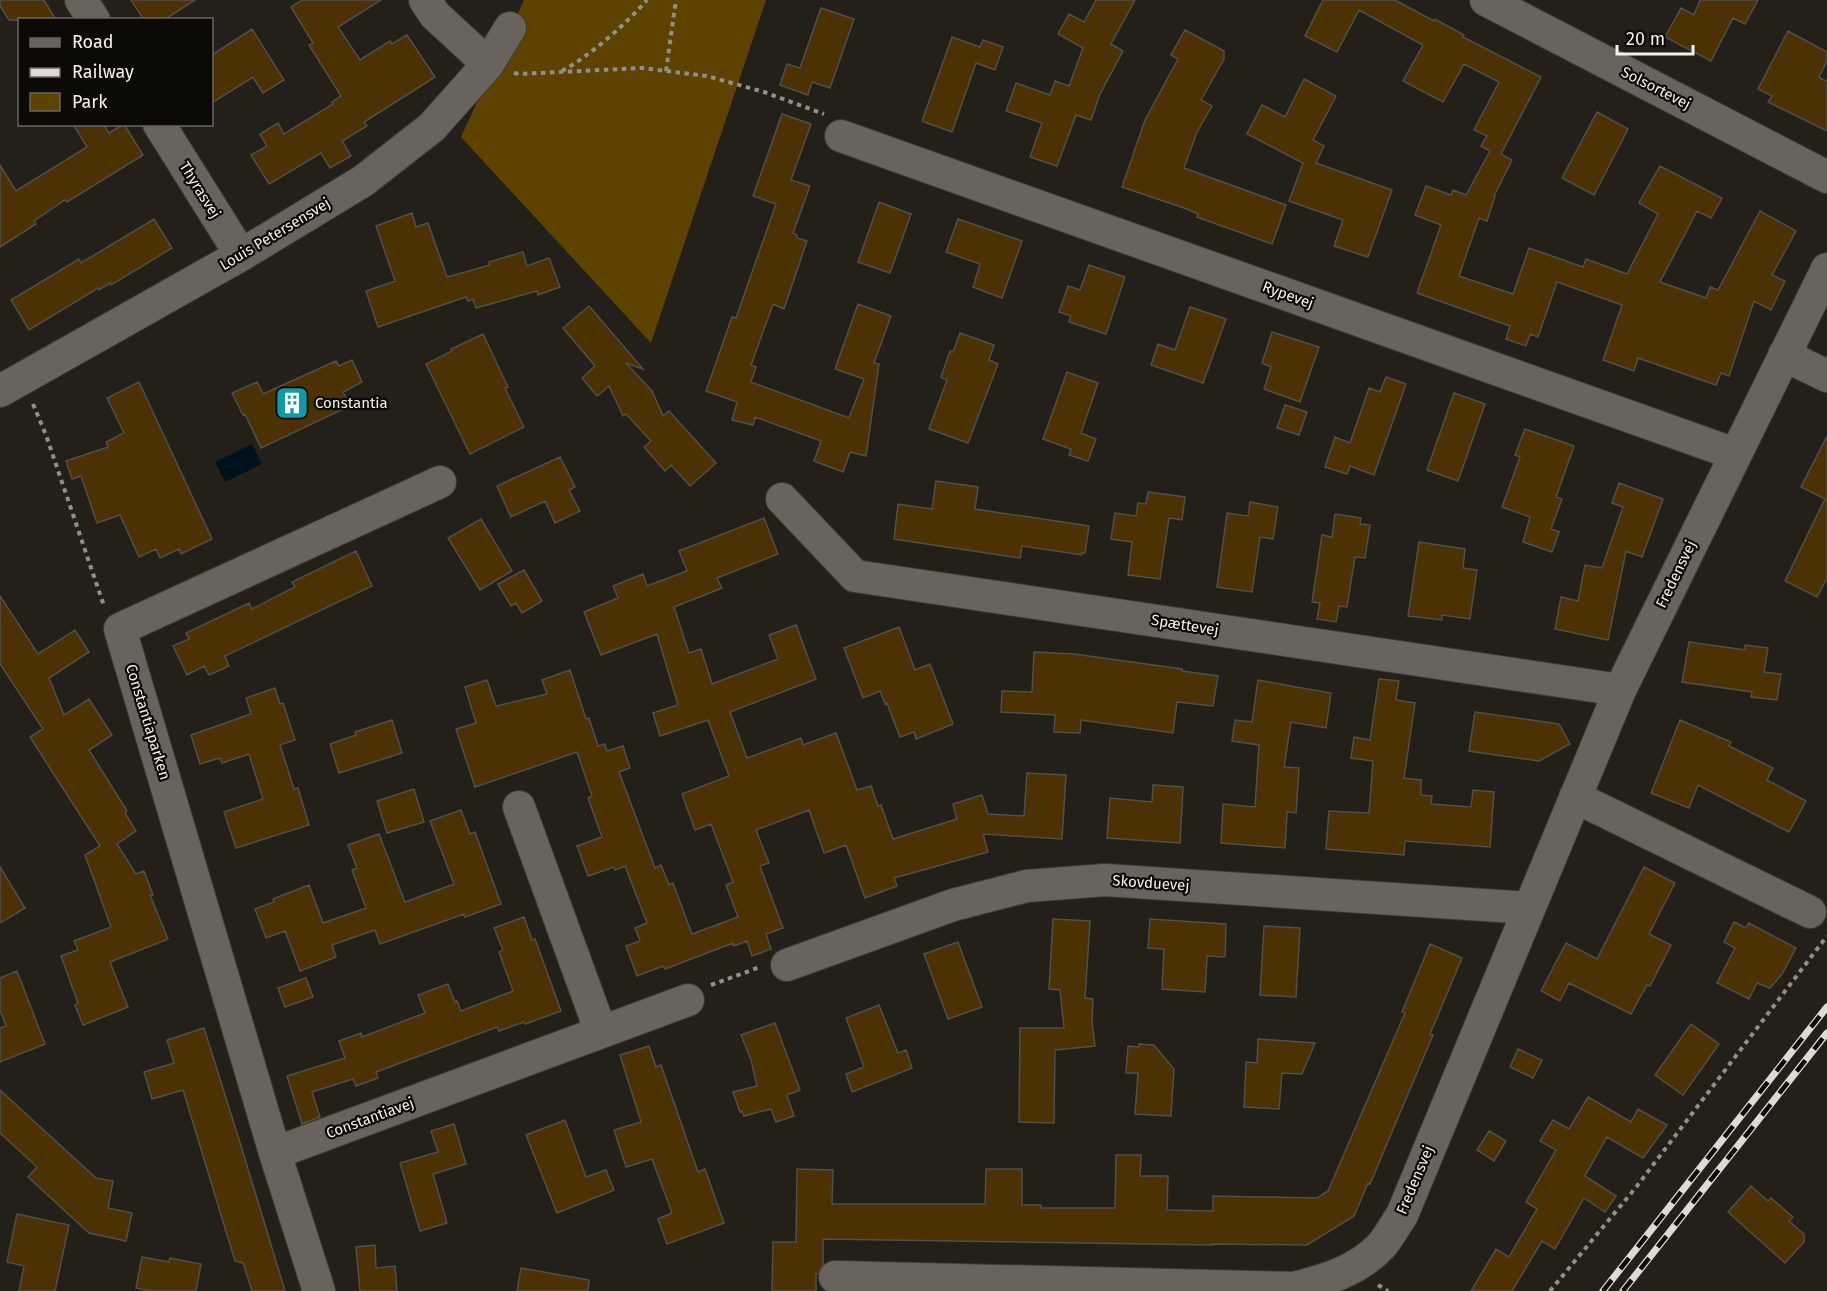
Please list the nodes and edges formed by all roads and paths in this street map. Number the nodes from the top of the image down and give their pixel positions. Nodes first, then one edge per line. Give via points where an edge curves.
1 (81, 0) edge
2 (425, 0) edge
3 (646, 0) edge
4 (675, 0) edge
5 (1486, 0) edge
6 (93, 18) edge
7 (510, 28) dead end
8 (488, 64) junction
9 (666, 71) junction
10 (559, 72) junction
11 (160, 126) edge
12 (841, 136) joint
13 (1827, 177) edge
14 (241, 255) junction
15 (1827, 269) edge
16 (1784, 355) junction
17 (1827, 376) edge
18 (0, 392) edge
19 (34, 407) dead end
20 (1735, 454) junction
21 (440, 482) dead end
22 (782, 499) dead end
23 (120, 628) junction
24 (1620, 690) junction
25 (1575, 797) junction
26 (519, 807) dead end
27 (1529, 908) junction
28 (1819, 924) edge
29 (787, 965) joint
30 (688, 1000) joint
31 (601, 1032) junction
32 (275, 1153) junction
33 (835, 1277) dead end
34 (319, 1291) edge
35 (1550, 1291) edge

1 - 6 street
2 - 8 street via 435,15
3 - 10 path via 578,62
4 - 9 path
5 - 13 street, Solsortevej
7 - 8 street, Louis Petersensvej
8 - 10 path via 519,75
8 - 14 street, Louis Petersensvej via 432,127 363,181
9 - 10 path via 642,68
9 - 12 path via 707,76 764,92 836,119
11 - 14 street, Thyrasvej
12 - 20 street, Rypevej
14 - 18 street, Louis Petersensvej
15 - 16 street, Fredensvej
16 - 17 street
16 - 20 street, Fredensvej
19 - 23 path via 107,614
20 - 24 street, Fredensvej
21 - 23 street
22 - 24 street, Spættevej via 855,576
23 - 32 street, Constantiaparken
24 - 25 street, Fredensvej
25 - 27 street, Fredensvej
25 - 28 street
26 - 31 street
27 - 29 street, Skovduevej via 1105,880 1027,886 953,905
27 - 33 street, Fredensvej via 1402,1215 1382,1245 1356,1266 1294,1288
28 - 35 path via 1637,1186
29 - 30 path via 770,963 688,993
30 - 31 street, Constantiavej
31 - 32 street, Constantiavej
32 - 34 street

